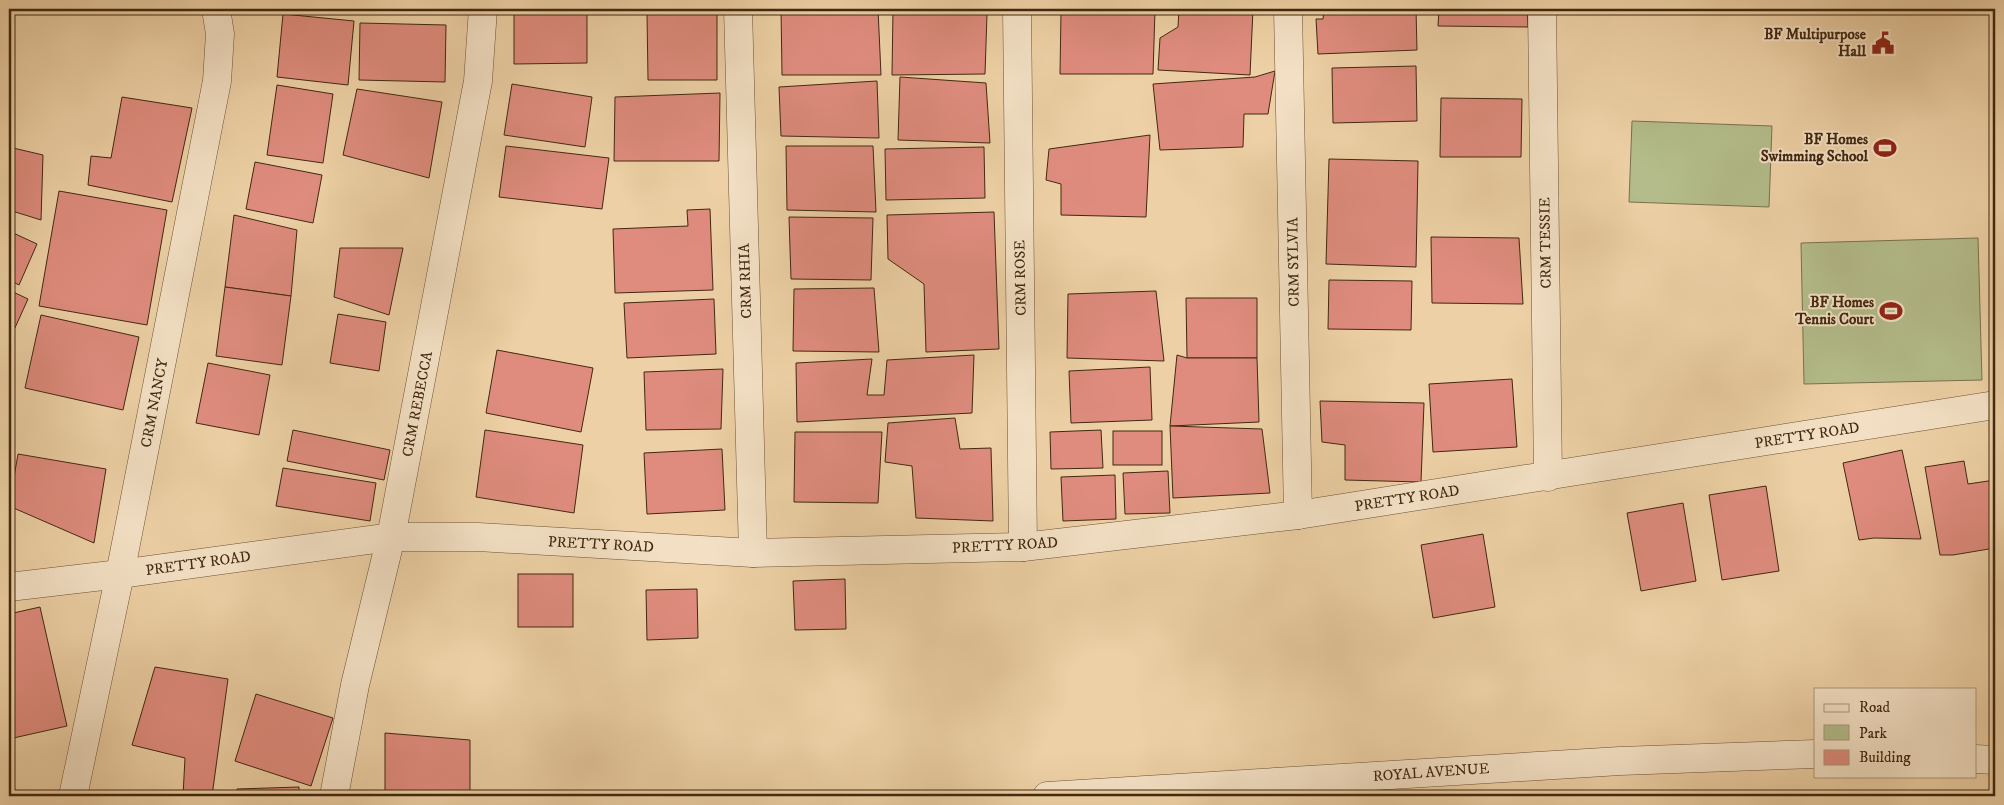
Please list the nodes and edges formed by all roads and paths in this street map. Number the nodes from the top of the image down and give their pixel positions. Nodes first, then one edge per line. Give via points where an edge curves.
1 (216, 9) edge
2 (483, 9) edge
3 (738, 9) edge
4 (1017, 9) edge
5 (1288, 9) edge
6 (1542, 9) edge
7 (1995, 405) edge
8 (1548, 477) junction
9 (1298, 515) junction
10 (391, 537) junction
11 (1023, 547) junction
12 (753, 553) junction
13 (120, 574) junction
14 (9, 586) edge
15 (1814, 754) edge
16 (1976, 759) edge
17 (1995, 760) edge
18 (73, 796) edge
19 (334, 796) edge
20 (1047, 796) edge

1 - 13 street, CRM NANCY via 220,34 217,81
2 - 10 street, CRM REBECCA via 478,81
3 - 12 street, CRM RHIA
4 - 11 street, CRM ROSE
5 - 9 street, CRM SYLVIA
6 - 8 street, CRM TESSIE
7 - 8 street, PRETTY ROAD
8 - 9 street, PRETTY ROAD
9 - 11 street, PRETTY ROAD
10 - 12 street, PRETTY ROAD via 478,537
10 - 13 street, PRETTY ROAD
10 - 19 street, CRM REBECCA via 355,685
11 - 12 street, PRETTY ROAD
13 - 14 street, PRETTY ROAD
13 - 18 street, CRM NANCY
15 - 20 street, ROYAL AVENUE via 1620,761
16 - 17 street

